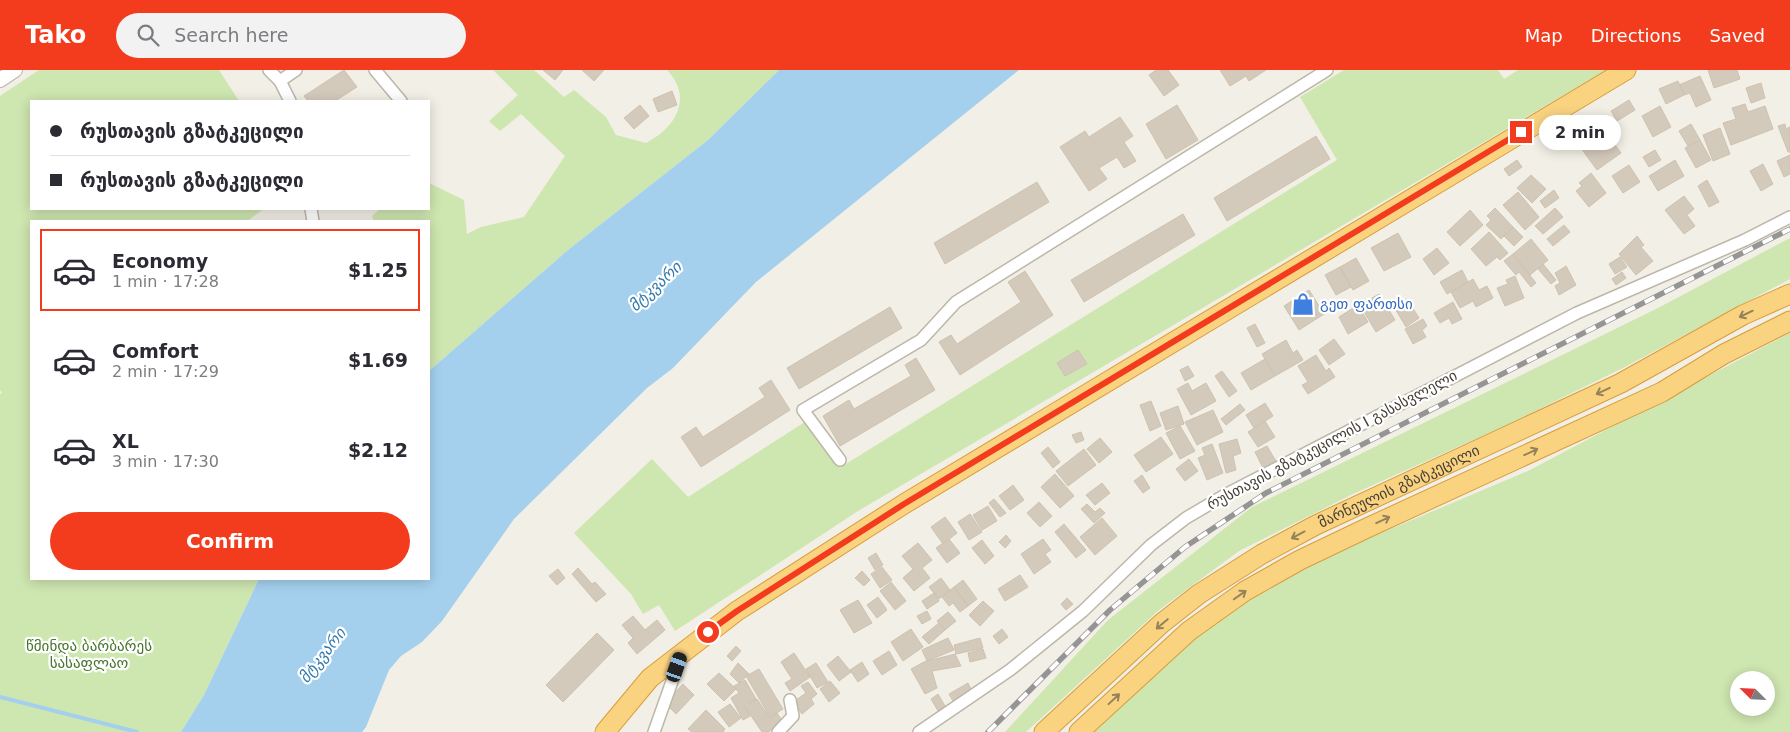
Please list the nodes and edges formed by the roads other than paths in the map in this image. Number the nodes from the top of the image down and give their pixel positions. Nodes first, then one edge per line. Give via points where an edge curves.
1 (14, 70) edge
2 (269, 70) edge
3 (296, 70) edge
4 (375, 70) edge
5 (1327, 70) edge
6 (1626, 70) edge
7 (0, 80) edge
8 (280, 81) junction
9 (290, 100) edge
10 (400, 100) edge
11 (1790, 217) edge
12 (1790, 294) edge
13 (1790, 320) edge
14 (840, 460) dead end
15 (682, 652) junction
16 (790, 700) dead end
17 (605, 732) edge
18 (654, 732) edge
19 (778, 732) edge
20 (918, 732) edge
21 (1044, 732) edge
22 (1079, 732) edge

1 - 7 street
2 - 8 street
3 - 8 street
4 - 10 street
5 - 14 street via 956,302 920,340 803,410
6 - 15 highway via 904,504 737,611
8 - 9 street
11 - 20 street, რუსთავის გზატკეცილის I გასასვლელი via 1569,318 1194,513 1151,545 1083,611 1010,670
12 -> 21 highway, მარნეულის გზატკეცილი via 1621,383 1325,521 1262,554 1199,594 1162,623
22 -> 13 highway, მარნეულის გზატკეცილი via 1189,631 1261,582 1367,528 1662,392 1724,354
15 - 17 highway via 650,678
15 - 18 street
16 - 19 street via 793,716

